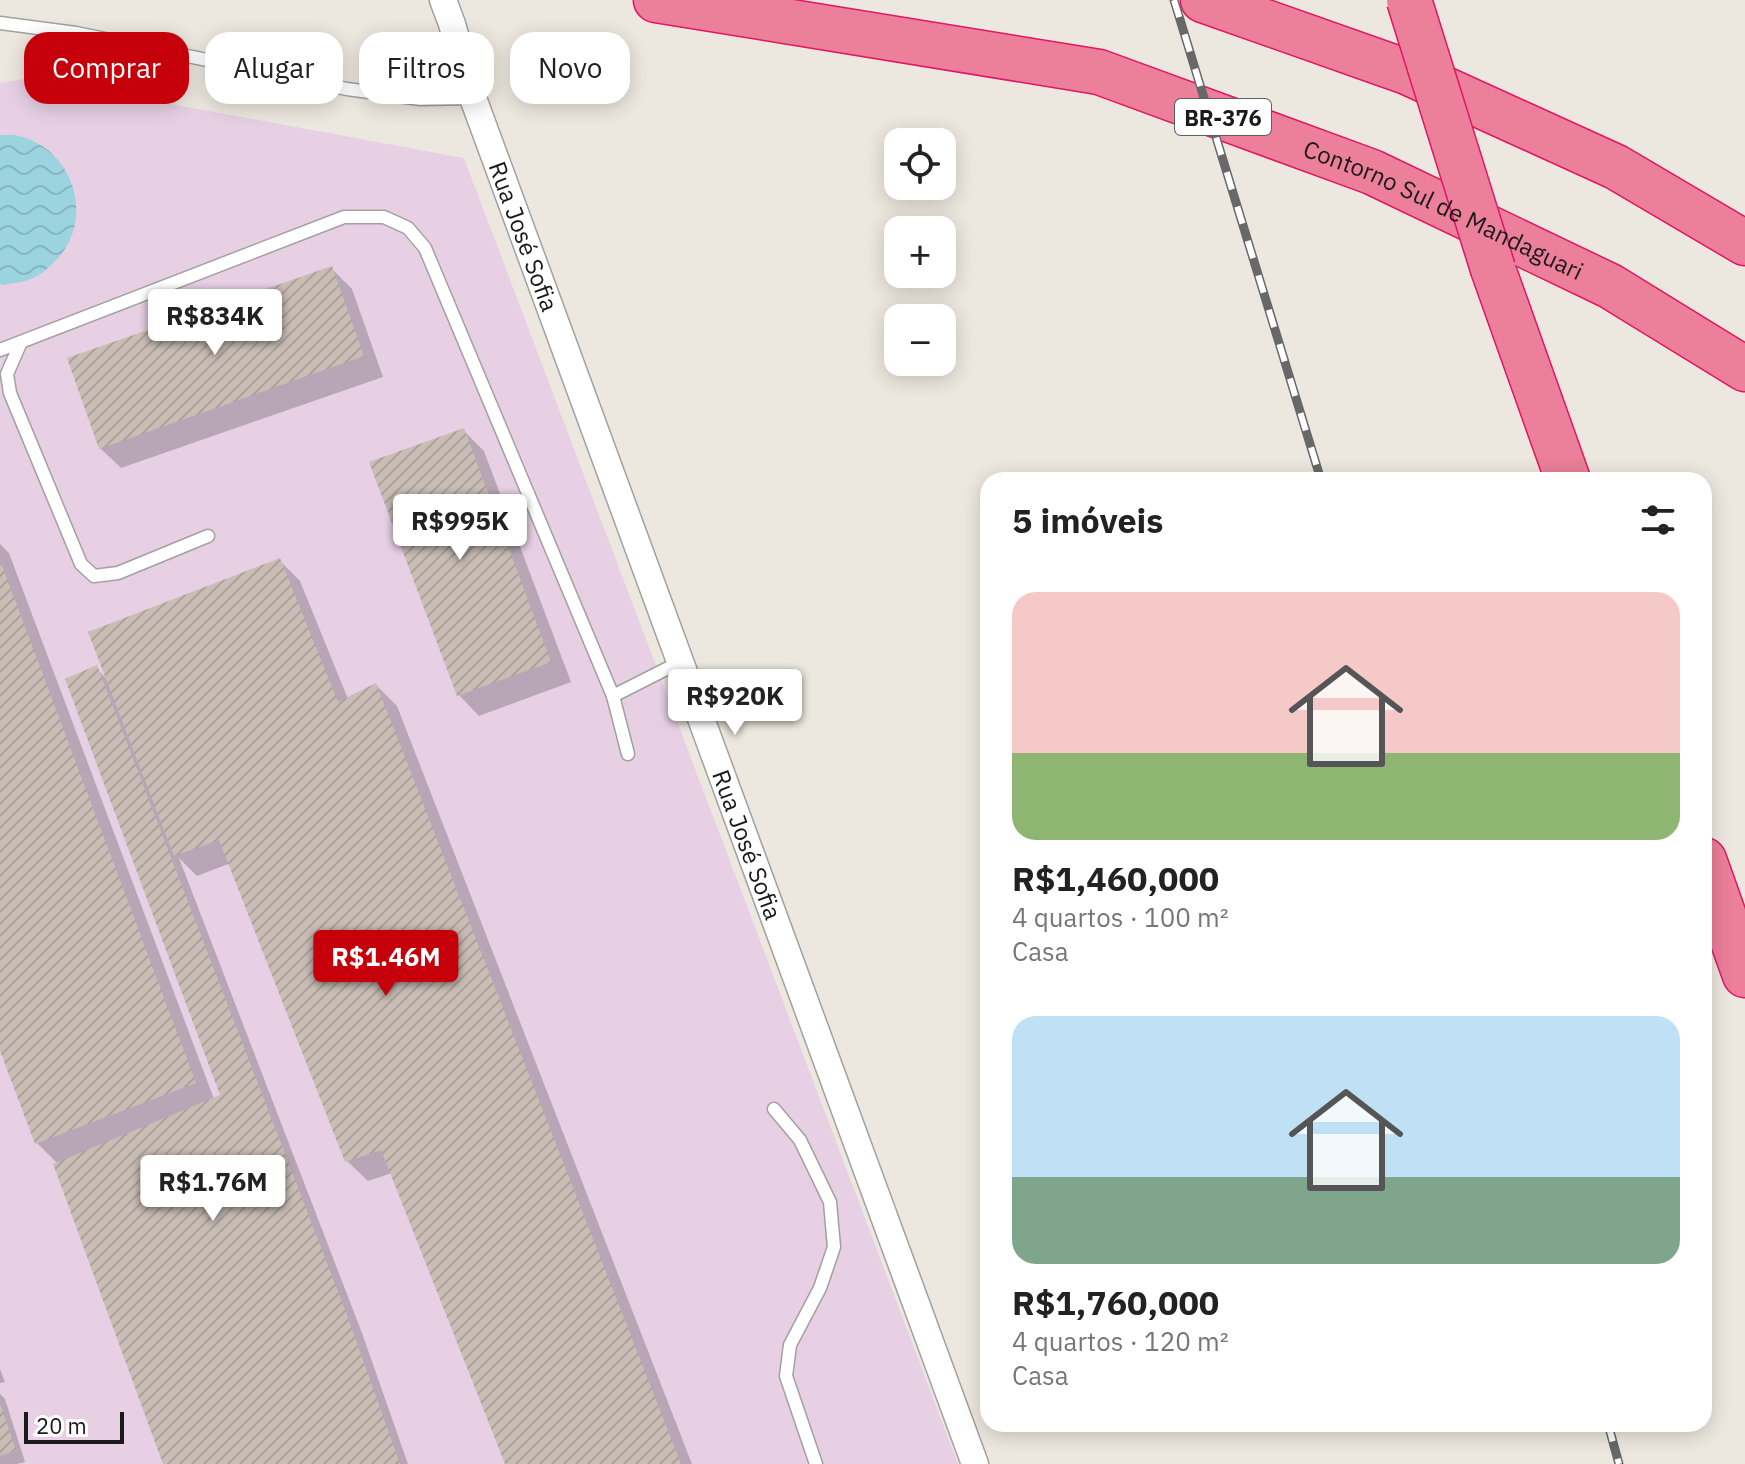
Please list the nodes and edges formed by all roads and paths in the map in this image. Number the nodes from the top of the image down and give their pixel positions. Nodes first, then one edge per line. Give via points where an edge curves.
1 (656, 0) edge
2 (1203, 0) edge
3 (1409, 0) edge
4 (447, 12) edge
5 (0, 23) edge
6 (453, 32) edge
7 (359, 91) edge
8 (475, 104) edge
9 (1745, 243) edge
10 (21, 342) junction
11 (0, 350) edge
12 (1745, 369) edge
13 (1565, 472) edge
14 (208, 536) dead end
15 (680, 662) junction
16 (613, 696) junction
17 (628, 754) dead end
18 (1712, 882) edge
19 (1745, 975) edge
20 (774, 1109) dead end
21 (816, 1464) edge
22 (975, 1464) edge

1 - 12 highway, Contorno Sul de Mandaguari / BR-376 via 1099,72 1372,172 1610,286
2 - 9 highway via 1407,72 1616,167
3 - 13 highway, bridge via 1493,269
4 - 6 street, Rua José Sofia
5 - 7 lane via 76,33
8 - 15 street, Rua José Sofia
10 - 11 lane
10 - 14 lane via 7,374 10,393 81,564 94,576 118,573
10 - 16 lane via 344,217 384,217 408,228 425,248
15 - 16 lane
15 - 22 street, Rua José Sofia
16 - 17 lane
18 - 19 highway
20 - 21 lane via 800,1140 830,1202 834,1247 820,1288 790,1345 786,1376

